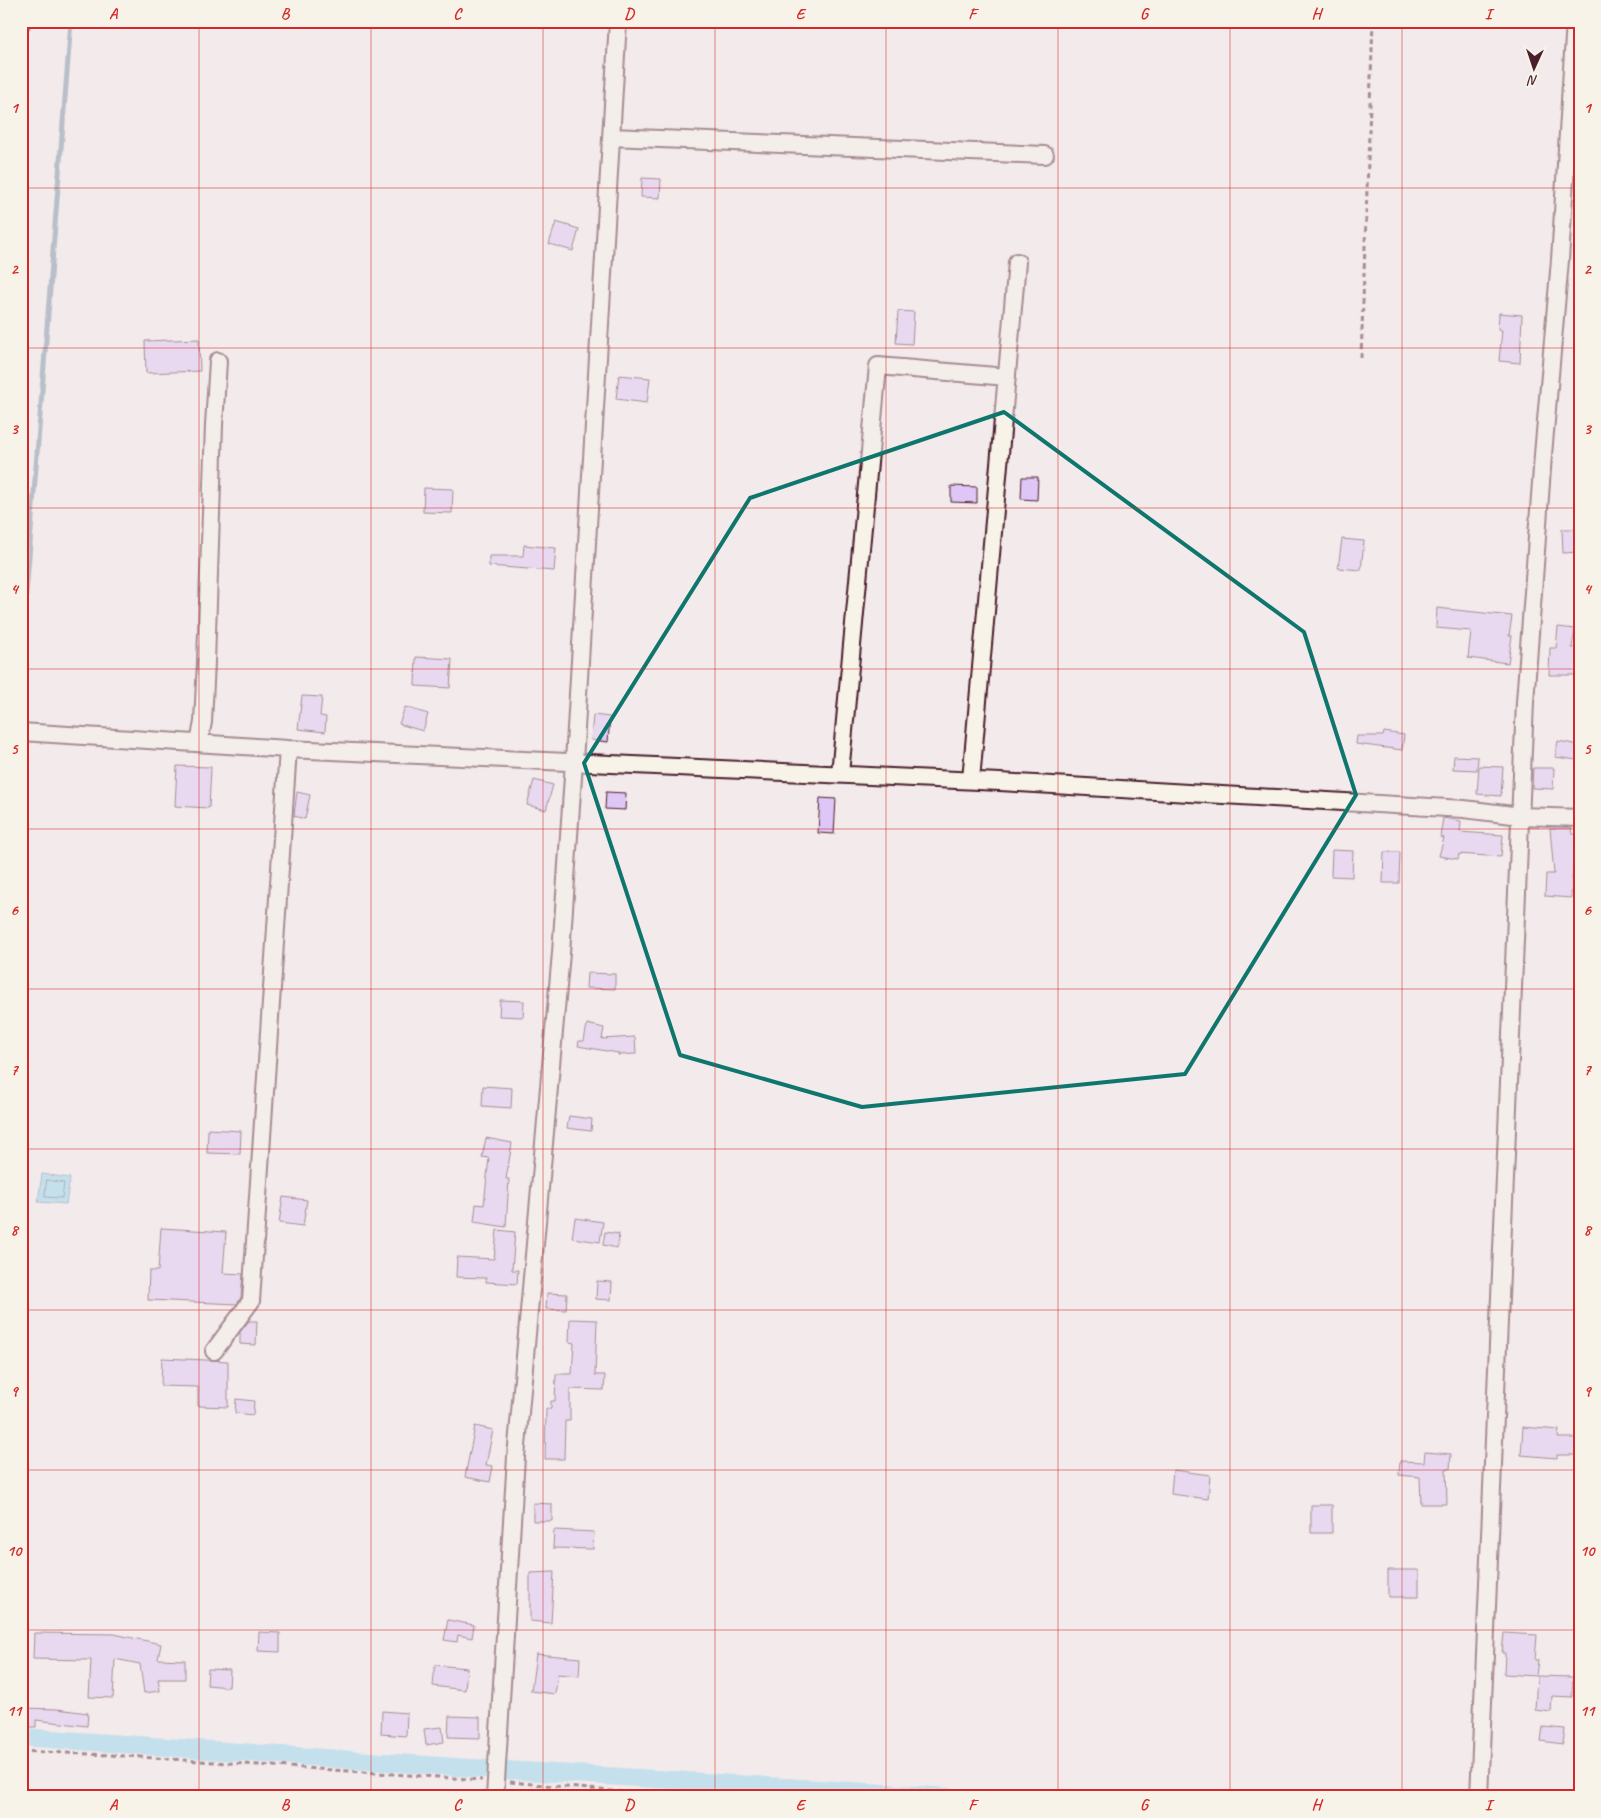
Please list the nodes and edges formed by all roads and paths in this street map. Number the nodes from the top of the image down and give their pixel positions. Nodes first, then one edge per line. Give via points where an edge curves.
1 (618, 21) edge
2 (1373, 21) edge
3 (1575, 21) edge
4 (611, 137) junction
5 (1045, 155) dead end
6 (1017, 262) dead end
7 (1361, 358) dead end
8 (218, 361) dead end
9 (1007, 377) junction
10 (21, 732) edge
11 (199, 743) junction
12 (288, 749) junction
13 (574, 762) junction
14 (840, 774) junction
15 (970, 780) junction
16 (1521, 816) junction
17 (1580, 818) edge
18 (214, 1351) dead end
19 (21, 1751) edge
20 (496, 1789) edge
21 (679, 1797) edge
22 (1479, 1797) edge

1 - 4 street
2 - 7 path
3 - 16 street via 1560,260 1525,702
4 - 5 street
4 - 13 street
6 - 9 street
8 - 11 street via 206,662
9 - 14 street via 878,366
9 - 15 street
10 - 11 street
11 - 12 street
12 - 13 street
12 - 18 street via 251,1301
13 - 14 street
13 - 20 street via 561,953 515,1466
14 - 15 street
15 - 16 street via 1464,809
16 - 17 street
16 - 22 street
19 - 20 path via 110,1755
20 - 21 path

